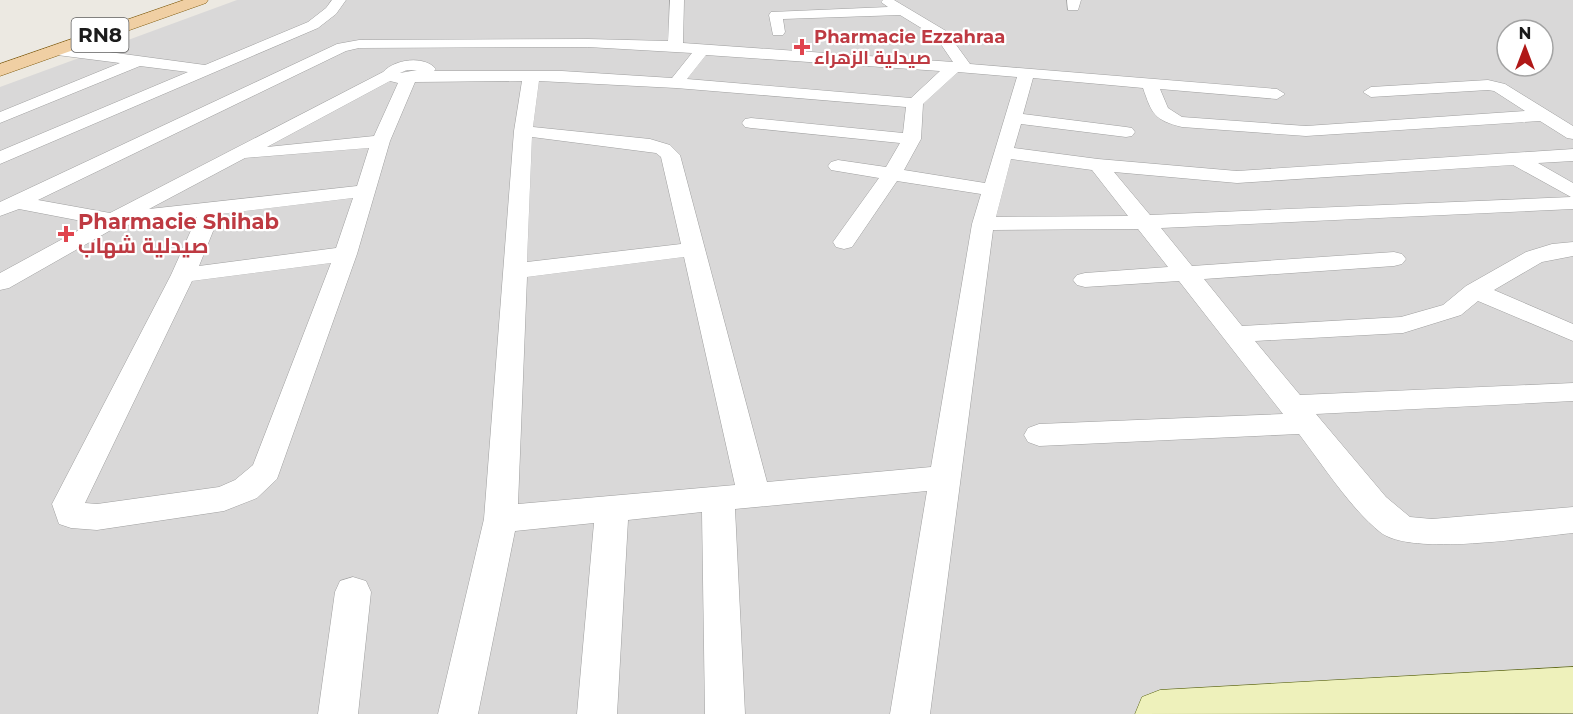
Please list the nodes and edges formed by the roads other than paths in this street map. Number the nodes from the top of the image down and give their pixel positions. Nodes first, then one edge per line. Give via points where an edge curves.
1 (186, 0) edge
2 (200, 0) edge
3 (339, 0) edge
4 (676, 0) edge
5 (772, 0) edge
6 (885, 0) edge
7 (903, 11) junction
8 (776, 15) junction
9 (778, 32) dead end
10 (533, 43) junction
11 (581, 43) junction
12 (428, 45) junction
13 (675, 46) junction
14 (57, 50) junction
15 (702, 50) junction
16 (141, 60) junction
17 (0, 64) edge
18 (959, 68) junction
19 (0, 70) edge
20 (206, 70) junction
21 (408, 73) junction
22 (1026, 74) junction
23 (562, 76) junction
24 (521, 77) junction
25 (676, 83) junction
26 (1150, 84) junction
27 (1371, 92) dead end
28 (1277, 94) dead end
29 (915, 103) junction
30 (1545, 115) junction
31 (0, 118) edge
32 (1014, 118) junction
33 (83, 122) junction
34 (751, 123) dead end
35 (523, 131) junction
36 (1306, 131) junction
37 (1126, 132) dead end
38 (1573, 134) edge
39 (153, 136) junction
40 (912, 139) junction
41 (381, 141) junction
42 (1003, 152) junction
43 (237, 155) junction
44 (1573, 155) edge
45 (0, 158) edge
46 (1516, 159) junction
47 (1098, 165) junction
48 (838, 166) dead end
49 (1354, 168) junction
50 (891, 175) junction
51 (992, 190) junction
52 (364, 191) junction
53 (1573, 191) edge
54 (1573, 203) edge
55 (8, 206) edge
56 (211, 210) junction
57 (112, 220) junction
58 (1143, 222) junction
59 (983, 224) junction
60 (844, 242) dead end
61 (693, 249) junction
62 (1573, 249) edge
63 (346, 254) junction
64 (1394, 259) dead end
65 (515, 271) junction
66 (1186, 273) junction
67 (183, 275) junction
68 (1084, 280) dead end
69 (0, 283) edge
70 (1475, 291) junction
71 (1573, 333) edge
72 (1235, 334) junction
73 (1573, 392) edge
74 (1299, 414) junction
75 (1040, 435) dead end
76 (947, 477) junction
77 (754, 495) junction
78 (718, 498) junction
79 (612, 508) junction
80 (501, 519) junction
81 (1573, 520) edge
82 (353, 592) dead end
83 (1573, 690) edge
84 (1278, 711) edge
85 (338, 714) edge
86 (458, 714) edge
87 (597, 714) edge
88 (725, 714) edge
89 (910, 714) edge
90 (1160, 714) edge

1 - 17 main road, RN8
2 - 14 main road, RN8
3 - 20 street via 313,25
4 - 13 street
5 - 8 street
6 - 7 street
7 - 8 street
7 - 18 street via 941,34
8 - 9 street
10 - 11 street
10 - 12 street
10 - 24 street
11 - 13 street
11 - 23 street
12 - 21 street
12 - 39 street via 342,47
13 - 15 street
14 - 16 street
14 - 19 main road, RN8
15 - 18 street
15 - 25 street
16 - 20 street
16 - 31 street
18 - 22 street
18 - 29 street
20 - 33 street
21 - 24 street
21 - 41 street
21 - 43 street
22 - 26 street
22 - 32 street
23 - 24 street
23 - 25 street
24 - 35 street
25 - 29 street
26 - 28 street
26 - 36 street via 1162,115 1168,119
27 - 30 street via 1488,85 1506,90
29 - 40 street
30 - 36 street
30 - 38 street
32 - 37 street
32 - 42 street
33 - 39 street
33 - 45 street
34 - 40 street
35 - 61 street via 663,149 670,155
35 - 65 street
36 - 49 street
39 - 55 street
40 - 50 street
41 - 43 street
41 - 52 street
42 - 47 street
42 - 51 street
43 - 57 street
44 - 46 street
46 - 49 street
46 - 53 street
47 - 49 street via 1237,177
47 - 58 street
48 - 50 street
50 - 51 street
50 - 60 street
51 - 59 street
52 - 56 street
52 - 63 street
54 - 58 street
55 - 57 street
56 - 57 street
56 - 67 street
57 - 69 street
58 - 59 street
58 - 66 street
59 - 76 street
61 - 65 street
61 - 77 street
62 - 70 street via 1534,257
63 - 67 street
63 - 67 street via 266,471 246,489 224,499 97,518 71,516 68,504
64 - 66 street
65 - 80 street
66 - 68 street
66 - 72 street
70 - 71 street
70 - 72 street via 1452,310 1403,325
72 - 74 street
73 - 74 street
74 - 75 street
74 - 81 street via 1374,506 1393,524 1407,530 1432,532
76 - 77 street
76 - 89 street
77 - 78 street
78 - 79 street
78 - 88 street
79 - 80 street
79 - 87 street
80 - 86 street
82 - 85 street
83 - 84 street
84 - 90 street

